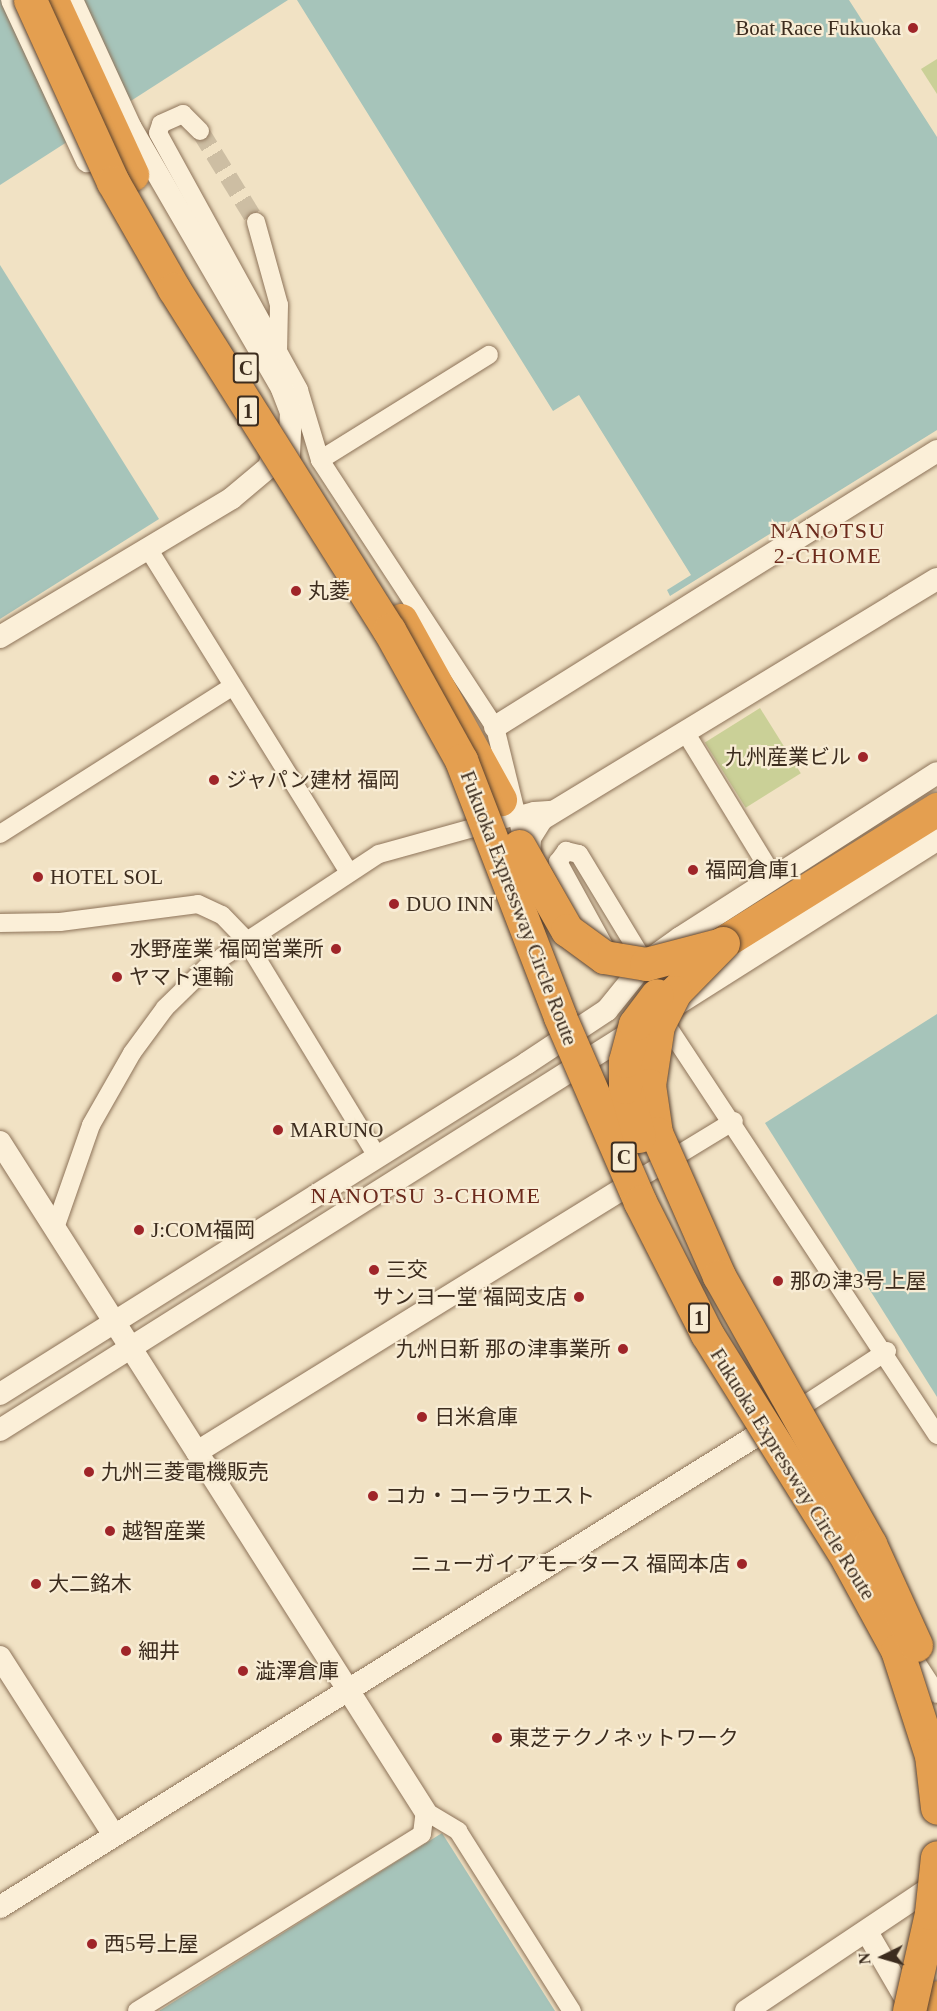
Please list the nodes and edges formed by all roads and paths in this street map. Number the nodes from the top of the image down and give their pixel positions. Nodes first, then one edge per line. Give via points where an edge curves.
1 (12, 0) edge
2 (30, 0) edge
3 (52, 0) edge
4 (72, 0) edge
5 (201, 131) tunnel mouth
6 (256, 222) tunnel mouth
7 (278, 352) junction
8 (489, 355) dead end
9 (937, 451) edge
10 (320, 460) junction
11 (287, 472) junction
12 (182, 532) junction
13 (149, 550) junction
14 (361, 562) junction
15 (934, 588) edge
16 (0, 637) edge
17 (232, 687) junction
18 (495, 727) junction
19 (687, 735) junction
20 (937, 773) edge
21 (567, 807) junction
22 (937, 809) edge
23 (521, 814) junction
24 (0, 834) edge
25 (937, 840) edge
26 (528, 869) junction
27 (349, 872) junction
28 (773, 876) junction
29 (0, 923) edge
30 (245, 939) junction
31 (716, 947) junction
32 (645, 963) junction
33 (626, 984) junction
34 (660, 1015) junction
35 (575, 1029) junction
36 (584, 1062) junction
37 (734, 1121) junction
38 (0, 1142) edge
39 (377, 1156) junction
40 (627, 1186) junction
41 (55, 1228) junction
42 (114, 1321) junction
43 (131, 1348) junction
44 (886, 1351) junction
45 (0, 1394) edge
46 (772, 1426) junction
47 (0, 1430) edge
48 (937, 1435) edge
49 (197, 1452) junction
50 (0, 1657) edge
51 (347, 1689) junction
52 (937, 1695) edge
53 (937, 1720) edge
54 (937, 1727) edge
55 (937, 1808) edge
56 (425, 1811) junction
57 (114, 1835) junction
58 (937, 1857) edge
59 (937, 1883) edge
60 (0, 1907) edge
61 (867, 1932) junction
62 (937, 1933) edge
63 (937, 1997) edge
64 (137, 2011) edge
65 (572, 2011) edge
66 (746, 2011) edge
67 (912, 2011) edge
68 (934, 2011) edge

1 - 12 street via 75,138 166,308 274,448 269,467 253,483
2 - 11 highway, Fukuoka Expressway Circle Route / 1, bridge via 113,182
3 - 14 highway, Fukuoka Expressway Circle Route / C via 132,174
4 - 12 street via 181,222 291,412 289,454 267,481 210,519
5 - 7 street via 183,114 161,124 158,133
6 - 7 street via 279,305
7 - 10 street via 299,390
8 - 10 street
9 - 18 street
10 - 18 street
11 - 31 highway, bridge via 400,619 465,728 540,891 558,916 590,944 624,959
11 - 55 highway, Fukuoka Expressway Circle Route / 1, bridge via 389,630 461,760 593,1096 688,1298 883,1621 921,1715
12 - 13 street
13 - 16 street
13 - 17 street
14 - 31 highway, bridge via 419,646 464,725 535,880 567,930 604,957 632,963 660,962
14 - 54 highway, Fukuoka Expressway Circle Route / C via 466,758 565,1016 646,1202 737,1371 858,1563 905,1649
15 - 19 street
17 - 24 street
17 - 27 street
18 - 23 street
19 - 21 street
19 - 28 street
20 - 28 street
21 - 23 street
21 - 26 street via 542,819 530,838
22 - 31 highway
23 - 26 street
23 - 27 street via 407,843
25 - 34 street
26 - 35 street via 536,928
27 - 30 street
28 - 32 street
29 - 30 street via 60,922 198,904 222,915
30 - 39 street
30 - 41 street via 165,1008 132,1053 91,1125
31 - 52 highway, bridge via 657,994 635,1024 624,1070 631,1111 769,1407 862,1550 922,1656
31 - 53 highway, bridge via 675,992 658,1026 649,1085 656,1133 719,1276 903,1611
32 - 33 street
32 - 33 street via 579,854 560,855 558,862
33 - 35 street via 607,1010
34 - 36 street
34 - 37 street
35 - 36 street
35 - 39 street
36 - 40 street
36 - 43 street
37 - 40 street
37 - 44 street
38 - 41 street
39 - 42 street
40 - 46 street
40 - 49 street
41 - 42 street
42 - 43 street
42 - 45 street
43 - 47 street
43 - 49 street
44 - 46 street
44 - 48 street
46 - 51 street
46 - 52 street
49 - 51 street
50 - 57 street
51 - 56 street
51 - 57 street
56 - 64 street via 422,1834
56 - 65 street via 458,1831
57 - 60 street
58 - 67 highway, bridge via 931,1913
59 - 61 street
61 - 66 street
61 - 67 street
62 - 67 highway
63 - 68 highway

